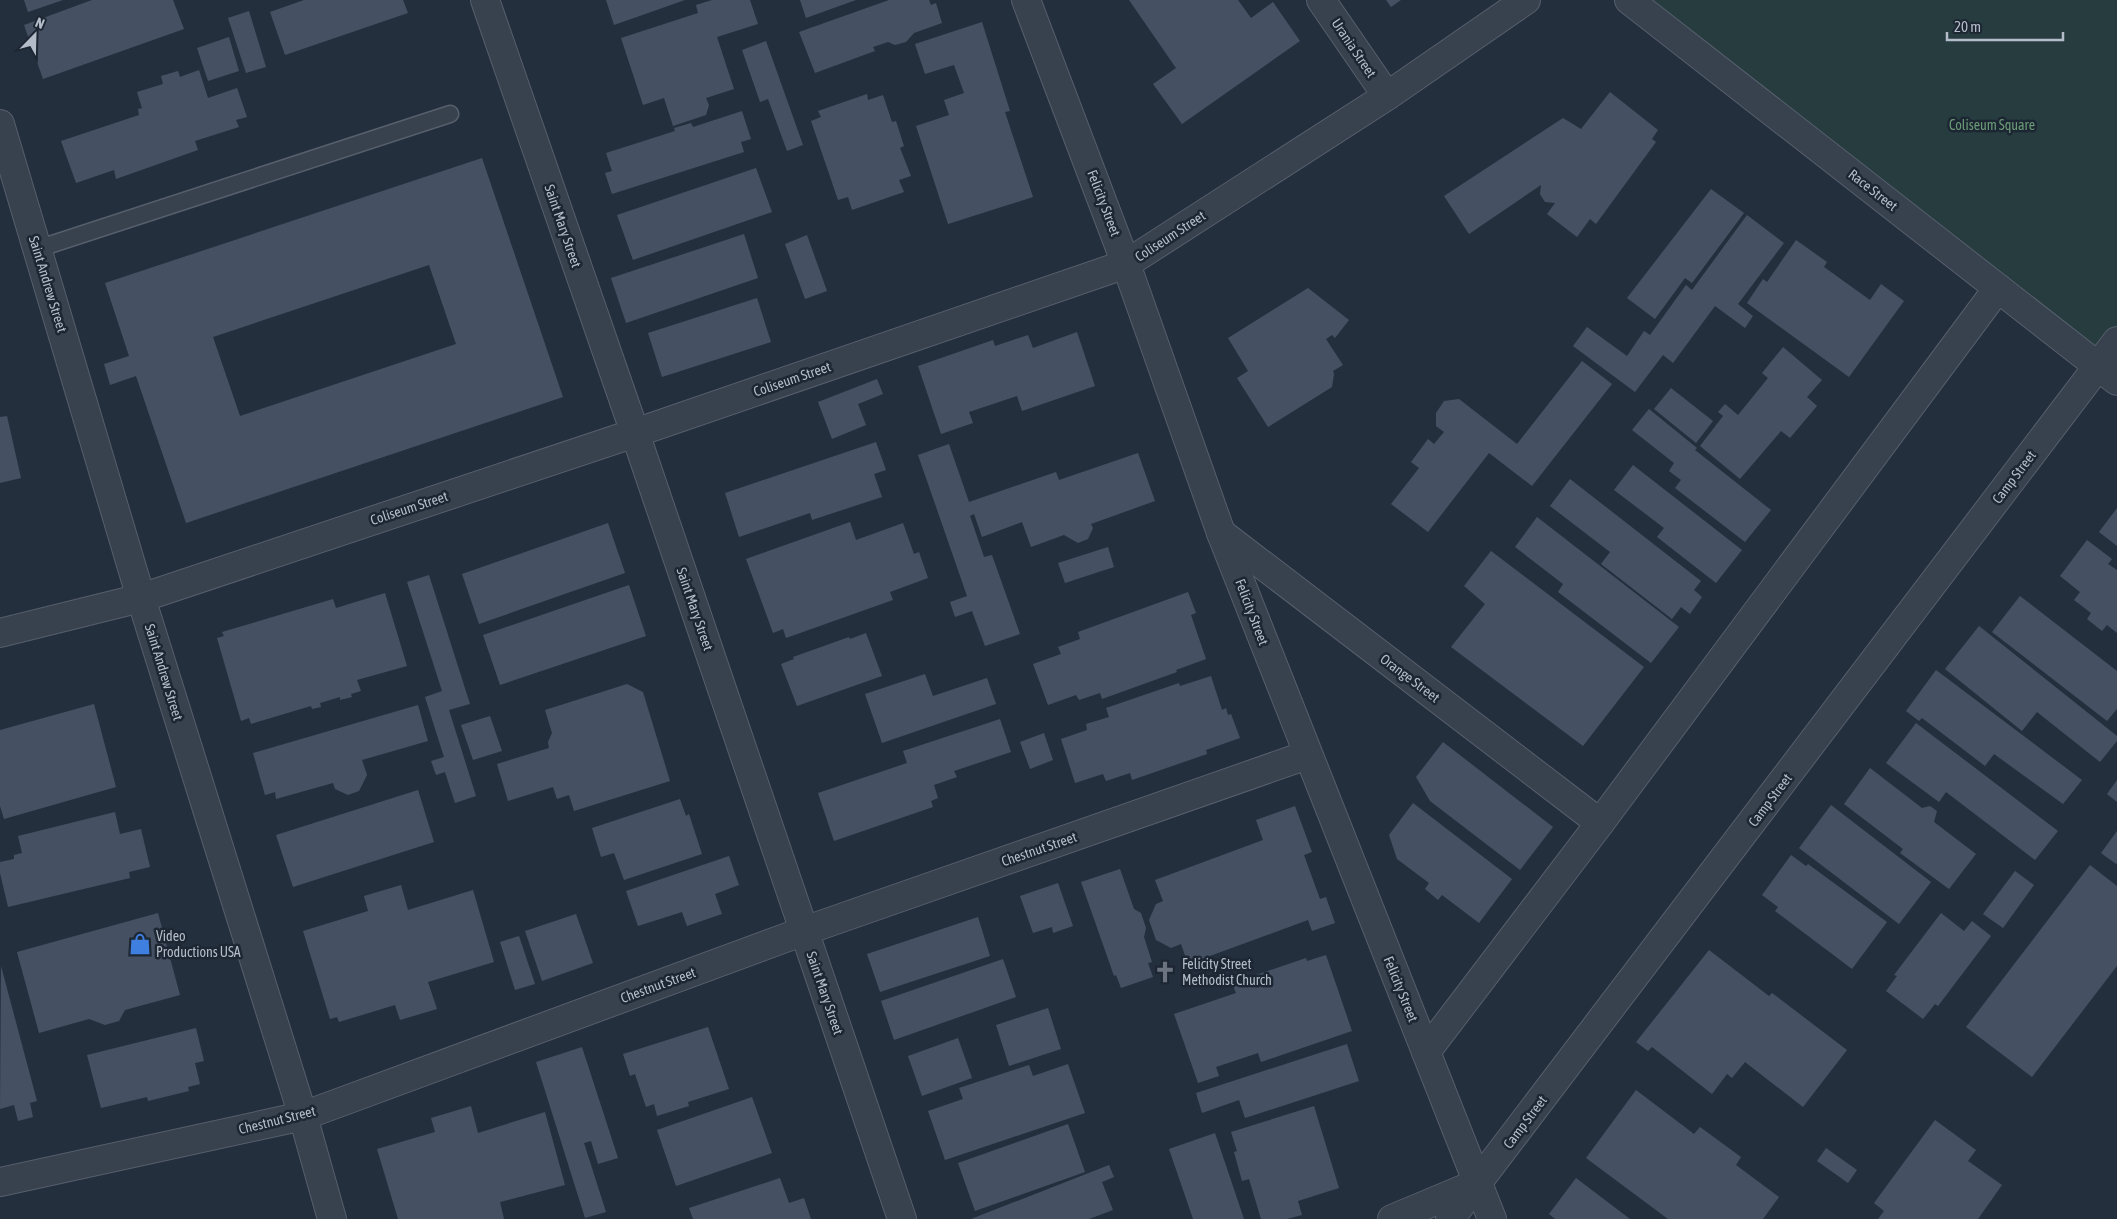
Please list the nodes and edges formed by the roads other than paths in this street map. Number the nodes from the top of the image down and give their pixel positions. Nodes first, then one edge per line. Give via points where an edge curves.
1 (485, 0) edge
2 (1026, 0) edge
3 (1321, 0) edge
4 (1526, 0) edge
5 (1629, 0) edge
6 (1387, 96) junction
7 (450, 114) dead end
8 (0, 124) edge
9 (37, 249) junction
10 (1126, 264) junction
11 (1998, 288) junction
12 (2117, 341) edge
13 (2107, 373) edge
14 (635, 433) junction
15 (1221, 533) junction
16 (141, 598) junction
17 (0, 632) edge
18 (1307, 756) junction
19 (1600, 823) junction
20 (804, 931) junction
21 (1426, 1052) junction
22 (303, 1116) junction
23 (0, 1182) edge
24 (1478, 1183) junction
25 (332, 1219) edge
26 (902, 1219) edge
27 (1392, 1219) edge
28 (1450, 1219) edge
29 (1492, 1219) edge

1 - 14 street, Saint Mary Street
2 - 10 street, Felicity Street
3 - 6 street, Urania Street
4 - 6 street, Coliseum Street
5 - 11 street, Race Street
6 - 10 street, Coliseum Street
7 - 9 lane
8 - 9 street, Saint Andrew Street
9 - 16 street, Saint Andrew Street
10 - 14 street, Coliseum Street
10 - 15 street, Felicity Street
11 - 13 street, Race Street
11 - 19 street
12 - 13 street, Camp Street
13 - 24 street, Camp Street
14 - 16 street, Coliseum Street
14 - 20 street, Saint Mary Street
15 - 18 street, Felicity Street
15 - 19 street, Orange Street
16 - 17 street, Coliseum Street
16 - 22 street, Saint Andrew Street
18 - 20 street, Chestnut Street
18 - 21 street, Felicity Street
19 - 21 street
20 - 22 street, Chestnut Street
20 - 26 street, Saint Mary Street
21 - 24 street, Felicity Street
22 - 23 street, Chestnut Street
22 - 25 street, Saint Andrew Street
24 - 27 street
24 - 28 street, Camp Street
24 - 29 street, Felicity Street

